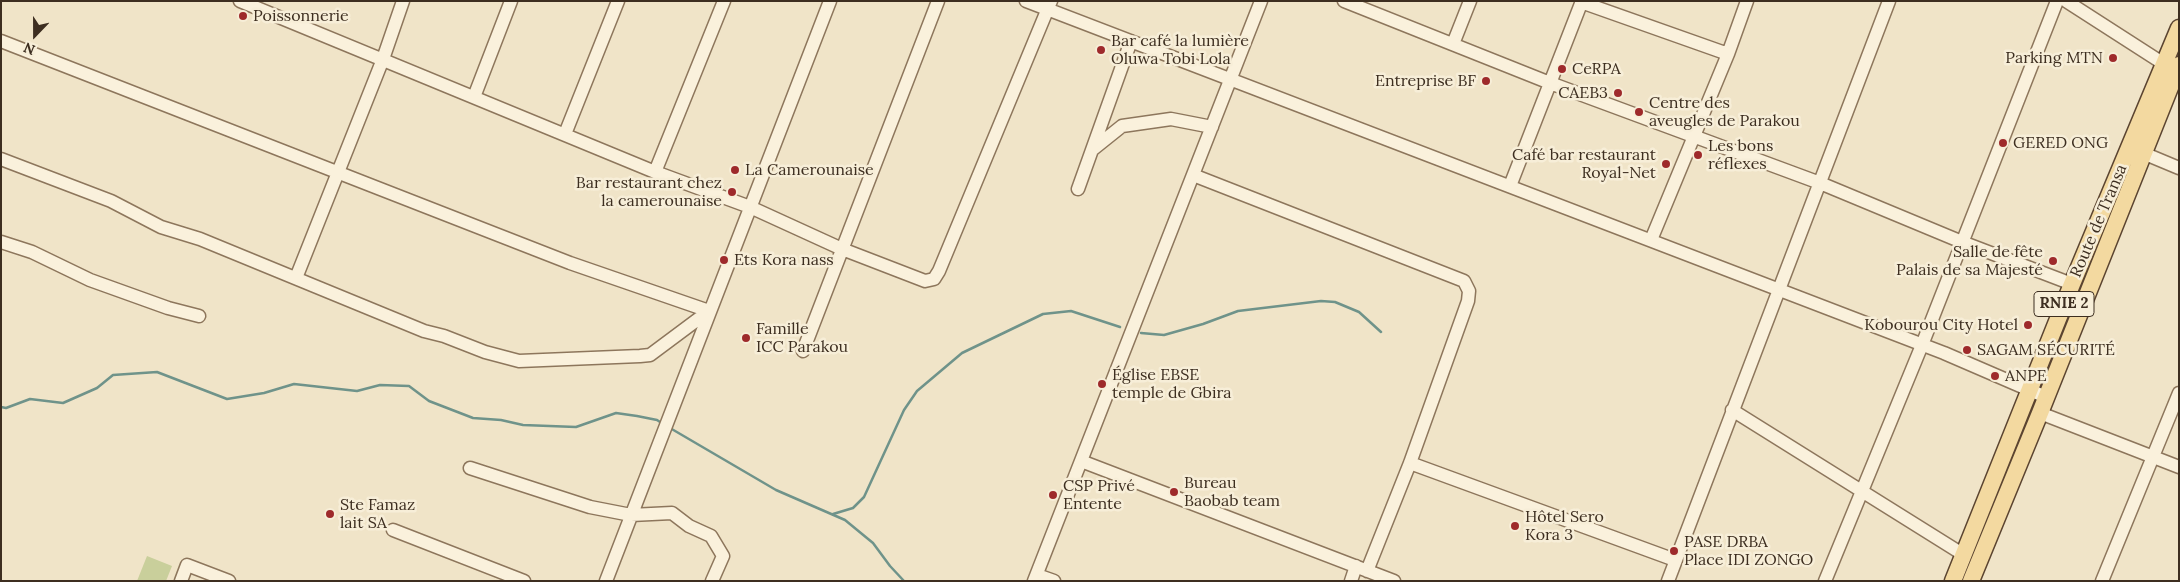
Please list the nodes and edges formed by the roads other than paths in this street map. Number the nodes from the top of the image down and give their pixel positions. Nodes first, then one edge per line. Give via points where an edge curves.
1 (240, 1) edge
2 (403, 1) edge
3 (512, 1) edge
4 (618, 1) edge
5 (724, 1) edge
6 (830, 1) edge
7 (938, 1) edge
8 (1026, 1) edge
9 (1261, 1) edge
10 (1344, 1) edge
11 (1470, 1) edge
12 (1747, 1) edge
13 (1889, 1) edge
14 (2057, 1) edge
15 (2066, 1) edge
16 (1582, 2) edge
17 (1049, 5) edge
18 (1365, 5) edge
19 (2179, 28) edge
20 (1, 40) edge
21 (1130, 41) junction
22 (1452, 44) junction
23 (1728, 54) junction
24 (383, 59) junction
25 (2172, 64) edge
26 (1230, 80) junction
27 (1550, 82) junction
28 (474, 97) junction
29 (1212, 127) junction
30 (565, 134) junction
31 (1694, 137) junction
32 (1092, 150) junction
33 (2143, 153) junction
34 (1, 159) edge
35 (2179, 168) edge
36 (655, 172) junction
37 (338, 173) junction
38 (1193, 175) junction
39 (1820, 183) junction
40 (1510, 186) junction
41 (1078, 189) dead end
42 (750, 207) junction
43 (1651, 240) junction
44 (1, 242) edge
45 (1962, 242) junction
46 (842, 249) junction
47 (296, 278) junction
48 (2072, 284) junction
49 (1778, 288) junction
50 (709, 311) junction
51 (200, 316) dead end
52 (1922, 345) junction
53 (803, 351) dead end
54 (2031, 389) junction
55 (2179, 394) edge
56 (2046, 397) junction
57 (1732, 410) junction
58 (2040, 414) junction
59 (2154, 457) junction
60 (1081, 461) junction
61 (1410, 463) junction
62 (2179, 467) edge
63 (470, 468) dead end
64 (1862, 490) junction
65 (631, 515) junction
66 (392, 530) dead end
67 (1964, 555) junction
68 (1675, 560) junction
69 (1362, 568) junction
70 (1035, 578) edge
71 (181, 581) edge
72 (229, 581) edge
73 (524, 581) edge
74 (606, 581) edge
75 (712, 581) edge
76 (1054, 581) edge
77 (1351, 581) edge
78 (1394, 581) edge
79 (1668, 581) edge
80 (1825, 581) edge
81 (1953, 581) edge
82 (1971, 581) edge
83 (2102, 581) edge

1 - 24 street
2 - 24 street
3 - 28 street
4 - 30 street
5 - 36 street
6 - 42 street
7 - 46 street
8 - 17 street
9 - 26 street
10 - 18 street
11 - 22 street
12 - 23 street
13 - 39 street
14 - 45 street
15 - 25 street
16 - 23 street
16 - 27 street
17 - 21 street
17 - 46 street via 934,279 925,281
18 - 22 street
19 - 25 main road, Route de Transa / RNIE 2
20 - 37 street
21 - 26 street
21 - 32 street
22 - 27 street
23 - 31 street
24 - 28 street
24 - 37 street
25 - 33 main road, Route de Transa / RNIE 2
25 - 48 main road, Route de Transa / RNIE 2
26 - 29 street
26 - 40 street
27 - 31 street
27 - 40 street
28 - 30 street
29 - 32 street via 1171,119 1122,126
29 - 38 street
30 - 36 street
31 - 39 street
31 - 43 street
32 - 41 street
33 - 35 street
33 - 56 main road, Route de Transa / RNIE 2
34 - 47 street
36 - 42 street
37 - 47 street
37 - 50 street via 570,263
38 - 60 street
38 - 61 street via 1464,281 1470,291 1468,301
39 - 45 street
39 - 49 street
40 - 43 street
42 - 46 street
42 - 50 street
43 - 49 street
44 - 51 street via 32,252 90,280
45 - 48 street
45 - 52 street
46 - 53 street
47 - 50 street via 424,331 519,361 650,355
48 - 54 main road, Route de Transa / RNIE 2
49 - 52 street
49 - 57 street
50 - 65 street
52 - 54 street
52 - 64 street
54 - 56 street
54 - 67 main road, Route de Transa / RNIE 2
55 - 59 street
56 - 58 main road, Route de Transa / RNIE 2
57 - 64 street
57 - 68 street
58 - 59 street
58 - 82 main road, Route de Transa / RNIE 2
59 - 62 street
59 - 83 street
60 - 69 street
60 - 70 street
61 - 68 street
61 - 69 street
63 - 65 street via 590,507
64 - 67 street
64 - 80 street
65 - 74 street
65 - 75 street via 672,513 689,526 711,536 723,556
66 - 73 street
67 - 81 main road, Route de Transa / RNIE 2
68 - 79 street
69 - 77 street
69 - 78 street
70 - 76 street
71 - 72 street via 187,565

